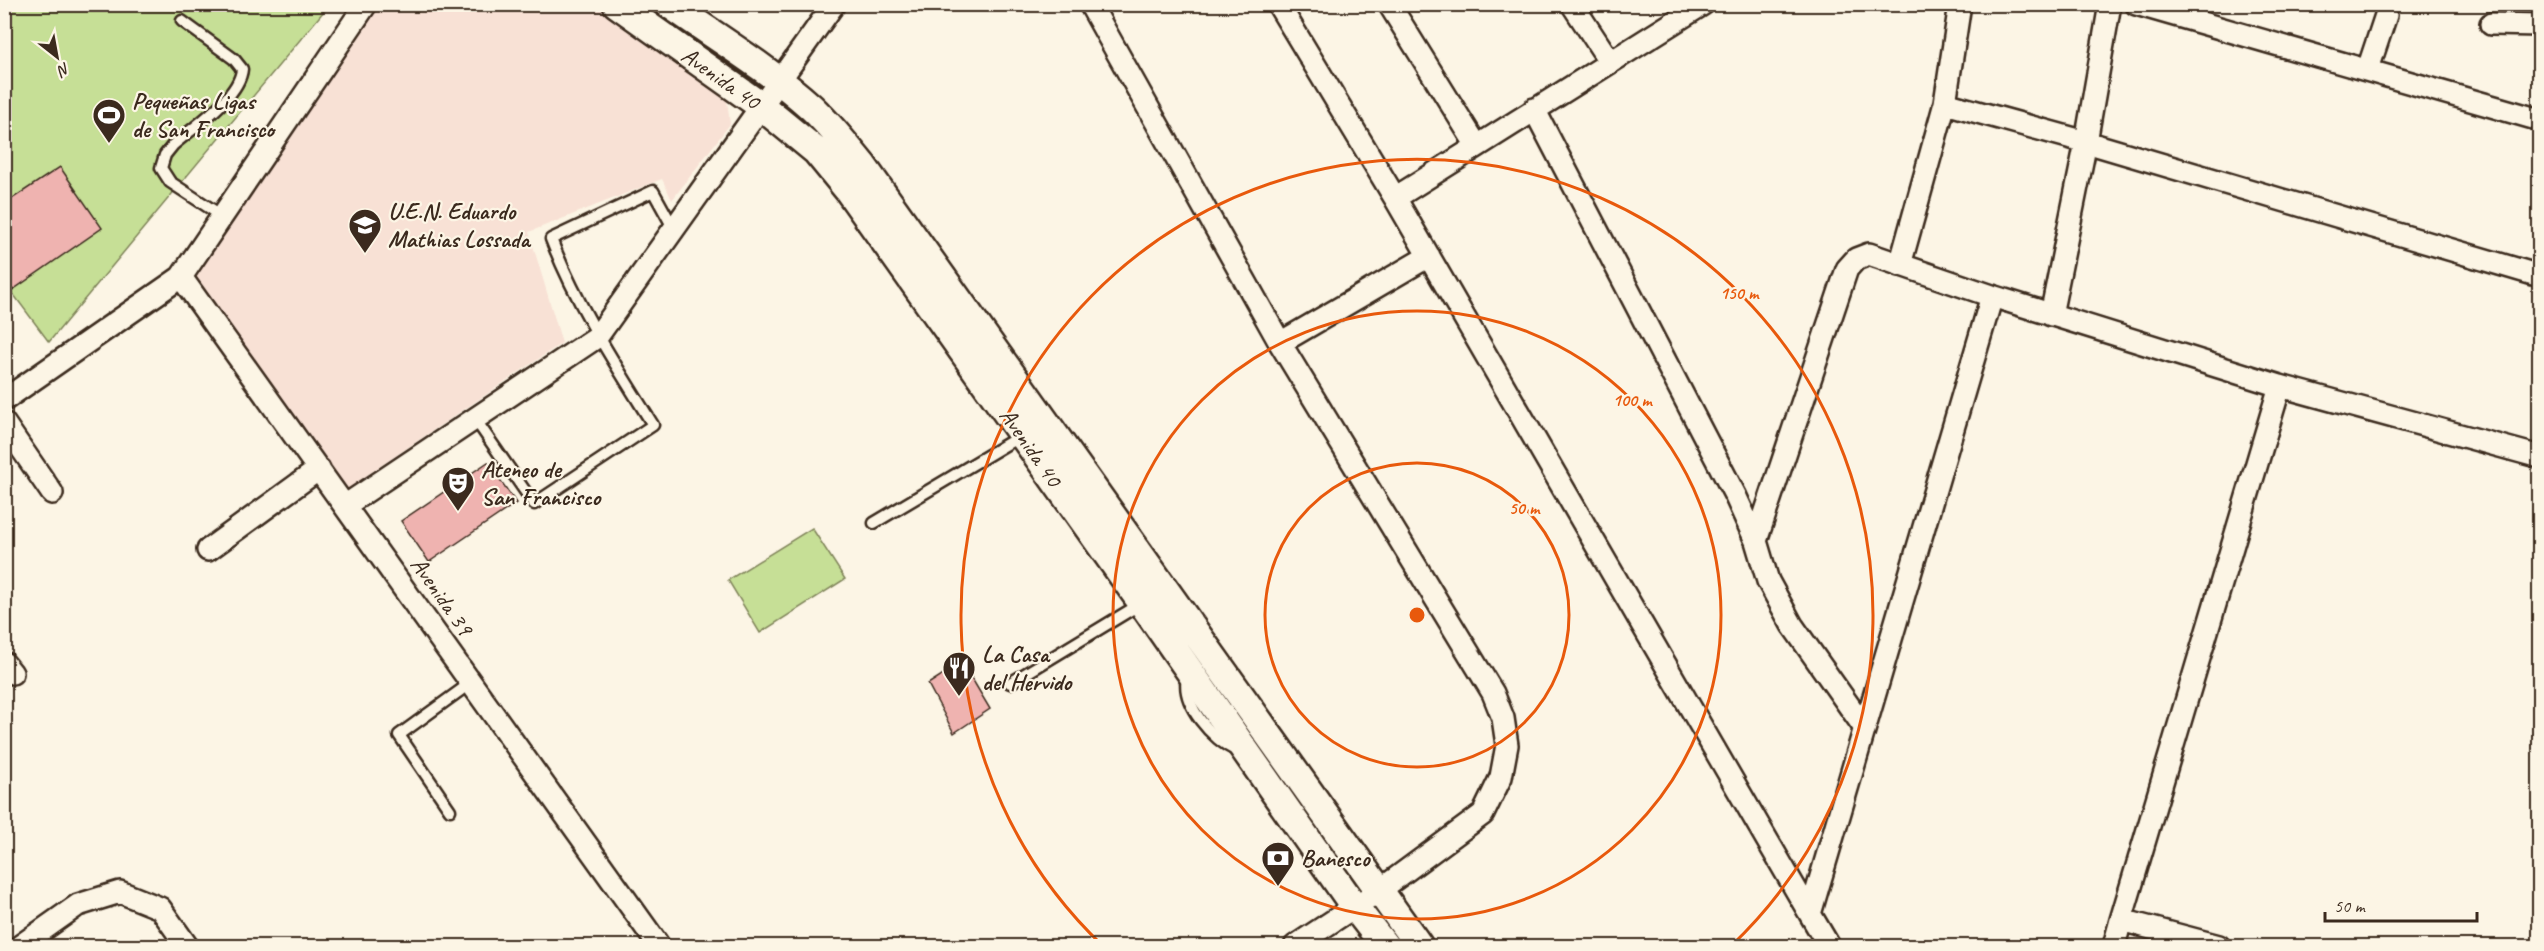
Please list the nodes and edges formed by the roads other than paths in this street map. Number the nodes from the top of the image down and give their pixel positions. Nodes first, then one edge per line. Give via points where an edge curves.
1 (366, 4) edge
2 (617, 4) edge
3 (669, 4) edge
4 (834, 4) edge
5 (1090, 4) edge
6 (1278, 4) edge
7 (1389, 4) edge
8 (1572, 4) edge
9 (1703, 4) edge
10 (1960, 4) edge
11 (2110, 4) edge
12 (2136, 4) edge
13 (2386, 15) dead end
14 (182, 21) dead end
15 (2491, 24) dead end
16 (2540, 25) edge
17 (1610, 62) junction
18 (2368, 69) junction
19 (778, 81) junction
20 (1945, 103) junction
21 (761, 106) junction
22 (1534, 110) junction
23 (2540, 120) edge
24 (2086, 142) junction
25 (1477, 146) junction
26 (1395, 198) junction
27 (222, 216) junction
28 (674, 229) junction
29 (1429, 256) junction
30 (1900, 265) junction
31 (2540, 276) edge
32 (181, 277) junction
33 (1992, 296) junction
34 (2051, 315) junction
35 (597, 337) junction
36 (1280, 344) junction
37 (2280, 386) junction
38 (4, 400) edge
39 (475, 419) junction
40 (4, 423) edge
41 (1023, 435) junction
42 (2540, 457) edge
43 (319, 469) junction
44 (52, 493) dead end
45 (346, 505) junction
46 (874, 523) dead end
47 (1756, 541) junction
48 (208, 550) dead end
49 (1142, 603) junction
50 (472, 682) junction
51 (1010, 683) dead end
52 (1864, 727) junction
53 (450, 810) dead end
54 (1380, 890) junction
55 (1354, 906) junction
56 (1810, 914) junction
57 (2121, 920) junction
58 (20, 946) edge
59 (187, 946) edge
60 (659, 946) edge
61 (1295, 946) edge
62 (1385, 946) edge
63 (1419, 946) edge
64 (1829, 946) edge
65 (2114, 946) edge
66 (2219, 946) edge

1 - 27 street
2 - 21 street, Avenida 40
3 - 19 street, Avenida 40
4 - 19 street
5 - 36 street
6 - 26 street
7 - 25 street
8 - 17 street
9 - 17 street
10 - 20 street
11 - 24 street
12 - 18 street
13 - 18 street
14 - 27 lane via 234,59 242,69 241,79 232,93 173,145 161,168 170,182
15 - 16 street
17 - 22 street
18 - 23 street
19 - 21 street
19 - 54 street, Avenida 40 via 817,113 863,166
20 - 24 street
20 - 30 street
21 - 28 street
21 - 41 street, Avenida 40 via 816,151 848,190
22 - 25 street
22 - 47 street
24 - 31 street
24 - 34 street
25 - 26 street
26 - 29 street
27 - 32 street
28 - 35 street
28 - 35 lane via 653,191 551,239
29 - 36 street
29 - 56 street
30 - 33 street
30 - 47 street via 1869,254 1856,259 1847,269
32 - 38 street
32 - 43 street, Avenida 39
33 - 34 street
33 - 52 street
34 - 37 street
35 - 39 street
35 - 39 lane via 653,425 534,504
36 - 54 street via 1493,693 1503,718 1507,745 1501,777 1483,814
37 - 42 street
37 - 57 street
39 - 45 street
40 - 44 street
41 - 46 lane
41 - 49 street, Avenida 40
43 - 45 street, Avenida 39
43 - 48 street
45 - 50 street, Avenida 39
47 - 52 street via 1768,581 1792,625
49 - 51 lane
49 - 55 street, Avenida 40
50 - 53 lane via 399,735
50 - 60 street, Avenida 39
52 - 56 street
54 - 55 street
54 - 63 street, Avenida 40
55 - 61 street
55 - 62 street, Avenida 40
56 - 64 street
57 - 65 street
57 - 66 street
58 - 59 street via 78,905 120,892 160,908

